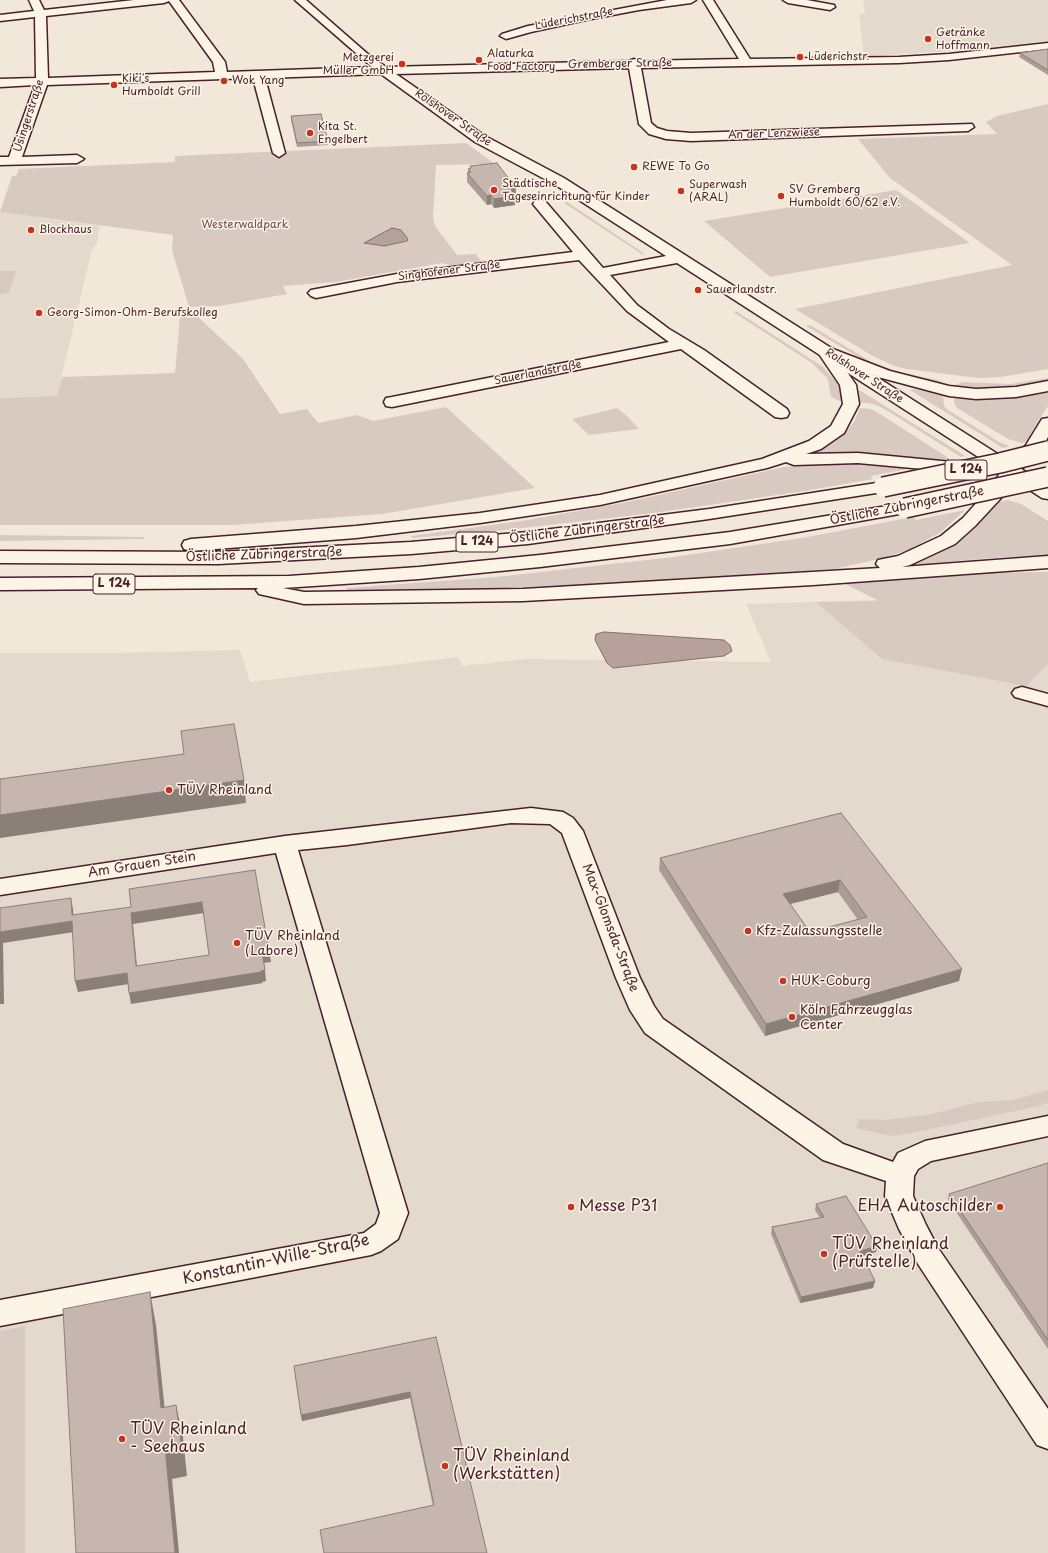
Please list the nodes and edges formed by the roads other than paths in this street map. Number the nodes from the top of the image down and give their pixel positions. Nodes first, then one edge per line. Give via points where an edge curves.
1 (34, 0) edge
2 (164, 0) edge
3 (174, 0) edge
4 (300, 0) edge
5 (691, 0) edge
6 (708, 0) edge
7 (788, 0) edge
8 (830, 7) dead end
9 (40, 12) junction
10 (0, 18) edge
11 (506, 36) dead end
12 (1048, 46) edge
13 (746, 62) junction
14 (634, 64) junction
15 (462, 68) junction
16 (383, 70) junction
17 (258, 75) junction
18 (222, 76) junction
19 (42, 82) junction
20 (0, 83) edge
21 (428, 91) junction
22 (968, 127) dead end
23 (279, 153) dead end
24 (77, 159) dead end
25 (0, 161) edge
26 (14, 161) junction
27 (540, 204) dead end
28 (582, 255) junction
29 (679, 258) junction
30 (600, 273) junction
31 (316, 293) dead end
32 (684, 344) junction
33 (824, 351) junction
34 (1048, 386) edge
35 (392, 402) dead end
36 (781, 413) dead end
37 (1048, 423) edge
38 (1048, 451) edge
39 (767, 462) junction
40 (1011, 470) junction
41 (1048, 472) edge
42 (1048, 477) edge
43 (1048, 494) edge
44 (0, 557) edge
45 (67, 557) junction
46 (1048, 562) edge
47 (813, 579) junction
48 (228, 582) junction
49 (0, 584) edge
50 (1022, 693) dead end
51 (1048, 700) edge
52 (285, 844) junction
53 (0, 887) edge
54 (1048, 1126) edge
55 (900, 1175) junction
56 (0, 1314) edge
57 (1048, 1435) edge

1 - 9 main road, Usingerstraße
2 - 9 main road
3 - 18 main road via 219,62
4 - 16 main road, Rolshover Straße
5 - 11 main road, Lüderichstraße via 528,28
6 - 13 main road
7 - 8 main road
9 - 10 main road
9 - 19 main road, Usingerstraße
12 - 13 main road, Gremberger Straße via 899,60
13 - 14 main road, Gremberger Straße
14 - 15 main road, Gremberger Straße
14 - 22 main road, An der Lenzwiese via 644,124 653,131 666,135
15 - 16 main road, Gremberger Straße
15 - 21 main road via 441,73
16 - 17 main road, Gremberger Straße
16 - 21 main road, Rolshover Straße
17 - 18 main road, Gremberger Straße
17 - 23 main road
18 - 19 main road, Gremberger Straße
19 - 20 main road, Gremberger Straße
19 - 26 main road, Usingerstraße
21 - 29 main road, Rolshover Straße via 480,139 543,172
24 - 26 main road, Usingerstraße
25 - 26 main road, Usingerstraße
27 - 28 main road
28 - 30 main road
28 - 31 main road, Singhofener Straße via 397,278
29 - 30 main road
29 - 33 main road, Rolshover Straße
30 - 32 main road via 632,308
32 - 35 main road, Sauerlandstraße
32 - 36 main road
33 - 34 main road via 884,374 945,390 976,394 1003,393
33 - 39 main road via 848,385 851,404 838,429 815,445
33 - 40 main road, Rolshover Straße
37 - 40 main road via 1033,448
38 - 45 main road, Östliche Zubringerstraße / L 124, bridge via 883,487 528,538 411,548 218,558
39 - 40 main road via 858,458 957,468
39 - 45 main road via 600,500 480,518 356,532
40 - 41 main road
40 - 43 main road, Rolshover Straße
40 - 47 main road via 992,498 948,540 904,560
42 - 48 main road, Östliche Zubringerstraße / L 124, bridge via 905,508 730,538 418,573 289,582
44 - 45 main road, Östliche Zubringerstraße / L 124
46 - 47 main road
47 - 48 main road via 523,595 304,598
48 - 49 main road, Östliche Zubringerstraße / L 124
50 - 51 main road
52 - 53 main road, Am Grauen Stein
52 - 55 main road, Max-Glomsda-Straße via 511,816 555,817 572,831 628,978 643,1010 654,1026 833,1152
52 - 56 main road, Konstantin-Wille-Straße via 394,1213 388,1231 371,1243
54 - 55 main road via 925,1152 908,1161
55 - 57 main road via 899,1196 928,1256

